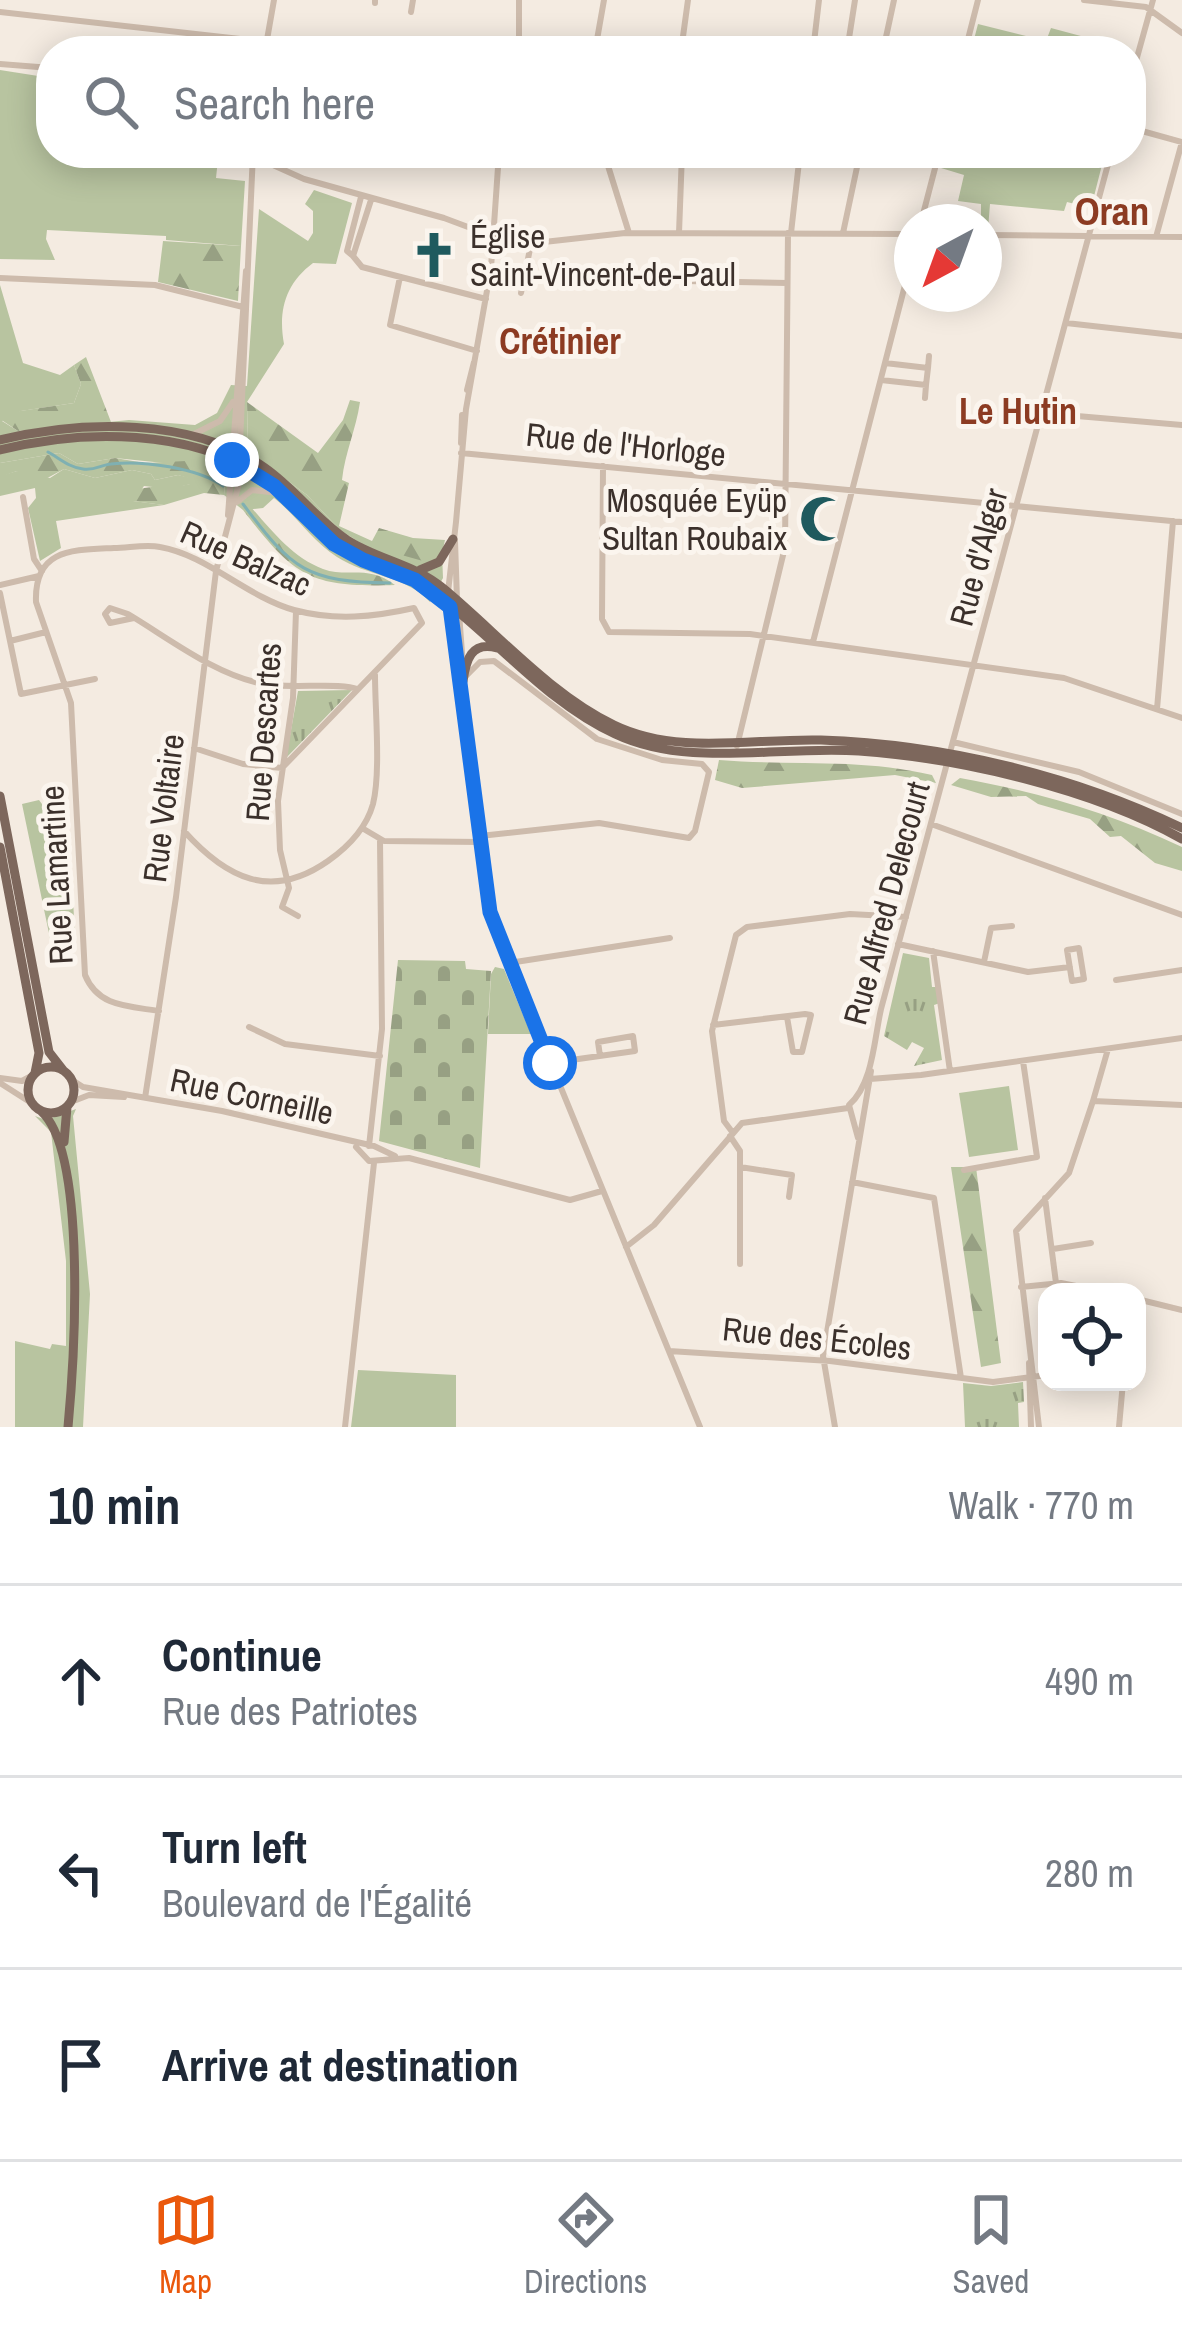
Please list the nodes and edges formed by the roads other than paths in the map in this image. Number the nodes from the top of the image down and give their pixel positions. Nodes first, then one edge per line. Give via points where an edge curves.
1 (274, 0) edge
2 (413, 0) edge
3 (519, 0) edge
4 (604, 0) edge
5 (688, 0) edge
6 (819, 0) edge
7 (855, 0) edge
8 (894, 0) edge
9 (978, 0) edge
10 (1084, 0) edge
11 (1152, 4) edge
12 (0, 12) edge
13 (411, 12) dead end
14 (1182, 33) edge
15 (177, 36) edge
16 (268, 36) edge
17 (519, 36) edge
18 (598, 36) edge
19 (683, 36) edge
20 (814, 36) edge
21 (849, 36) edge
22 (886, 36) edge
23 (969, 36) edge
24 (1143, 36) edge
25 (0, 64) edge
26 (36, 67) edge
27 (1146, 132) edge
28 (1182, 142) edge
29 (252, 168) edge
30 (281, 168) edge
31 (499, 168) edge
32 (609, 168) edge
33 (681, 168) edge
34 (798, 168) edge
35 (857, 168) edge
36 (935, 168) edge
37 (1107, 168) edge
38 (361, 197) junction
39 (371, 200) junction
40 (926, 204) edge
41 (629, 233) junction
42 (679, 233) junction
43 (790, 233) junction
44 (842, 233) junction
45 (894, 234) edge
46 (1002, 235) edge
47 (1089, 236) junction
48 (1156, 237) junction
49 (492, 238) junction
50 (1182, 238) edge
51 (531, 244) junction
52 (353, 256) junction
53 (400, 277) junction
54 (0, 278) edge
55 (525, 278) junction
56 (787, 283) junction
57 (521, 293) dead end
58 (486, 299) junction
59 (244, 307) junction
60 (898, 312) edge
61 (1066, 323) junction
62 (1182, 336) edge
63 (477, 351) junction
64 (929, 356) dead end
65 (885, 363) junction
66 (928, 368) junction
67 (881, 380) junction
68 (926, 386) junction
69 (237, 387) junction
70 (925, 398) dead end
71 (1042, 413) junction
72 (1182, 423) edge
73 (176, 434) junction
74 (0, 440) edge
75 (0, 450) edge
76 (461, 453) junction
77 (236, 457) junction
78 (603, 466) junction
79 (786, 484) junction
80 (852, 492) junction
81 (286, 496) junction
82 (23, 497) dead end
83 (235, 505) junction
84 (1017, 507) junction
85 (1177, 521) edge
86 (456, 522) junction
87 (227, 524) junction
88 (453, 538) junction
89 (415, 569) junction
90 (216, 571) junction
91 (41, 573) junction
92 (0, 589) edge
93 (453, 603) junction
94 (296, 611) junction
95 (134, 618) dead end
96 (46, 632) junction
97 (764, 636) junction
98 (10, 641) junction
99 (813, 642) junction
100 (502, 650) junction
101 (205, 660) junction
102 (506, 668) junction
103 (974, 668) junction
104 (375, 672) junction
105 (95, 679) dead end
106 (463, 681) junction
107 (67, 685) junction
108 (294, 688) junction
109 (357, 689) junction
110 (1156, 709) junction
111 (1182, 718) edge
112 (953, 742) junction
113 (737, 746) junction
114 (194, 748) junction
115 (948, 760) junction
116 (282, 768) junction
117 (0, 796) edge
118 (1182, 814) edge
119 (931, 824) junction
120 (362, 828) junction
121 (184, 830) junction
122 (1177, 830) edge
123 (481, 839) junction
124 (380, 840) junction
125 (0, 847) edge
126 (287, 881) junction
127 (1182, 915) edge
128 (298, 916) dead end
129 (906, 917) junction
130 (1012, 926) dead end
131 (670, 938) dead end
132 (898, 944) junction
133 (933, 951) junction
134 (984, 962) junction
135 (509, 963) junction
136 (1070, 967) junction
137 (1182, 970) edge
138 (1116, 980) dead end
139 (159, 1011) junction
140 (787, 1016) junction
141 (712, 1025) junction
142 (249, 1027) dead end
143 (1182, 1038) edge
144 (1108, 1049) junction
145 (380, 1056) junction
146 (600, 1056) junction
147 (1023, 1061) junction
148 (550, 1063) junction
149 (63, 1070) junction
150 (950, 1071) junction
151 (34, 1074) junction
152 (868, 1078) junction
153 (72, 1080) junction
154 (0, 1081) edge
155 (145, 1098) junction
156 (854, 1100) junction
157 (1093, 1101) junction
158 (69, 1105) junction
159 (1182, 1105) edge
160 (37, 1107) junction
161 (864, 1109) junction
162 (850, 1111) junction
163 (732, 1135) junction
164 (858, 1138) junction
165 (372, 1153) junction
166 (740, 1167) junction
167 (964, 1170) dead end
168 (65, 1172) junction
169 (851, 1182) junction
170 (602, 1191) junction
171 (788, 1197) dead end
172 (1045, 1198) junction
173 (1090, 1243) dead end
174 (626, 1246) junction
175 (1052, 1249) junction
176 (740, 1264) dead end
177 (1056, 1283) edge
178 (1038, 1285) edge
179 (1021, 1287) junction
180 (1146, 1301) edge
181 (1182, 1310) edge
182 (669, 1351) junction
183 (823, 1361) junction
184 (1038, 1376) edge
185 (1031, 1377) junction
186 (961, 1378) junction
187 (1122, 1391) edge
188 (68, 1427) edge
189 (344, 1427) edge
190 (700, 1427) edge
191 (835, 1427) edge
192 (1035, 1427) edge
193 (1119, 1427) edge

1 - 16 street
2 - 13 street
3 - 17 street
4 - 18 street
5 - 19 street
6 - 20 street
7 - 21 street
8 - 22 street
9 - 23 street
10 - 11 street
11 - 14 street
11 - 24 street
12 - 15 street
25 - 26 street
27 - 28 street
28 - 48 street
29 - 59 street
30 - 38 street
31 - 49 street
32 - 41 street
33 - 42 street
34 - 43 street
35 - 44 street
36 - 40 street
37 - 47 street, Rue d'Alger
38 - 39 street
38 - 52 street via 347,250
39 - 49 street
39 - 52 street
41 - 42 street
41 - 51 street
42 - 43 street
43 - 44 street
43 - 56 street
44 - 45 street
46 - 47 street
47 - 48 street
47 - 61 street, Rue d'Alger
48 - 50 street
49 - 51 street
49 - 58 street
51 - 55 street
52 - 53 street via 362,267
53 - 58 street
53 - 63 street via 390,325
54 - 59 street via 159,286
55 - 56 street
55 - 57 street
56 - 79 street
58 - 63 street
59 - 69 street
59 - 77 street
60 - 65 street
61 - 62 street
61 - 71 street, Rue d'Alger
63 - 76 street
64 - 66 street
65 - 66 street
65 - 67 street
66 - 68 street
67 - 68 street
67 - 80 street
68 - 70 street
69 - 73 street via 220,421
69 - 77 street
71 - 72 street
71 - 84 street, Rue d'Alger
73 - 74 main road via 85,428
73 - 77 main road
75 - 77 main road via 138,439
76 - 78 street, Rue de l'Horloge
76 - 86 street
77 - 81 main road
77 - 83 street, Rue Voltaire
77 - 87 street, Rue Voltaire
77 - 89 main road via 280,479 342,537
78 - 79 street, Rue de l'Horloge
78 - 97 street via 606,629
79 - 80 street, Rue de l'Horloge
79 - 97 street via 785,550
80 - 84 street, Rue de l'Horloge
80 - 99 street
81 - 83 street via 258,489
81 - 93 main road via 334,544
82 - 91 street
83 - 87 street, Rue Voltaire
84 - 85 street, Rue de l'Horloge
84 - 103 street, Rue d'Alger
85 - 110 street
86 - 88 street
86 - 93 street
87 - 90 street, Rue Voltaire
88 - 89 main road via 436,565
88 - 93 street
89 - 93 main road
90 - 91 street, Rue Balzac via 157,546 69,551
90 - 94 street, Rue Balzac
90 - 101 street, Rue Voltaire
91 - 92 street, Rue Balzac
91 - 96 street via 36,602
92 - 98 street
93 - 100 main road
93 - 106 street
93 - 113 main road via 610,723 664,740
94 - 104 street, Rue Balzac via 359,617 414,608 422,622
94 - 108 street, Rue Descartes
95 - 101 street
96 - 98 street
96 - 107 street
97 - 99 street
97 - 113 street
98 - 107 street via 21,694
99 - 103 street
100 - 102 street
100 - 106 main road via 475,649
100 - 113 main road via 585,718 622,737 674,751
101 - 108 street via 246,680
101 - 114 street, Rue Voltaire
102 - 106 street via 483,661
102 - 123 street via 597,739 709,772 689,838 599,823
103 - 110 street via 1071,679
103 - 112 street, Rue d'Alger
104 - 109 street
104 - 120 street via 374,798
105 - 107 street
106 - 123 street
107 - 139 street, Rue Lamartine via 85,975 105,1000
108 - 109 street
108 - 116 street, Rue Descartes
109 - 116 street
110 - 111 street
112 - 115 street, Rue d'Alger
112 - 118 street via 1079,772
113 - 115 main road via 823,745
114 - 116 street
114 - 121 street, Rue Voltaire
115 - 119 street, Rue Alfred Delecourt
115 - 122 main road via 1058,780
116 - 126 street, Rue Descartes via 278,824
117 - 149 main road via 49,1052
119 - 127 street
119 - 129 street, Rue Alfred Delecourt
120 - 124 street
120 - 126 street via 337,855
121 - 126 street via 237,874
121 - 139 street, Rue Voltaire
123 - 124 street
123 - 135 street via 490,912
124 - 145 street
125 - 151 main road via 39,1053
126 - 128 street, Rue Descartes via 282,907
129 - 132 street, Rue Alfred Delecourt
129 - 141 street via 838,915 740,930
130 - 134 street via 992,928
131 - 135 street
132 - 133 street
132 - 152 street, Rue Alfred Delecourt
133 - 134 street
133 - 150 street
134 - 136 street via 1032,973
135 - 148 street
136 - 136 street via 1072,981 1084,979 1079,948 1067,950
137 - 138 street
139 - 155 street, Rue Voltaire
140 - 140 street via 812,1015 802,1052 793,1052
140 - 141 street
141 - 163 street
142 - 145 street via 283,1044
143 - 144 street
144 - 147 street
144 - 157 street
145 - 165 street
146 - 146 street via 635,1051 633,1036 598,1042
146 - 148 street
147 - 150 street
147 - 167 street via 1037,1157
148 - 170 street
149 - 151 main road
149 - 153 main road
150 - 152 street
151 - 154 street
151 - 160 main road via 28,1091
152 - 156 street, Rue Alfred Delecourt
152 - 161 street, Rue Alfred Delecourt
153 - 155 street, Rue Corneille
153 - 158 main road
154 - 160 street
155 - 158 street, Rue Corneille via 88,1095
155 - 165 street, Rue Corneille
156 - 161 street
156 - 162 street, Rue Alfred Delecourt
157 - 159 street
157 - 172 street via 1069,1172
158 - 160 main road via 55,1113
158 - 168 main road
160 - 168 main road via 55,1126
161 - 162 street
161 - 164 street, Rue Alfred Delecourt
162 - 163 street via 753,1120
162 - 164 street, Rue Alfred Delecourt
163 - 166 street
163 - 174 street
164 - 169 street, Rue Alfred Delecourt
165 - 170 street, Rue Corneille via 570,1200
165 - 189 street
166 - 171 street via 792,1175
166 - 176 street
168 - 188 main road via 75,1296
169 - 183 street, Rue Alfred Delecourt
169 - 186 street via 934,1198
170 - 174 street
172 - 175 street
172 - 179 street via 1015,1234
173 - 175 street
174 - 182 street
175 - 177 street
178 - 179 street
179 - 185 street
180 - 181 street
182 - 183 street, Rue des Écoles
182 - 190 street
183 - 186 street, Rue des Écoles
183 - 191 street, Rue Alfred Delecourt
184 - 185 street, Rue des Écoles
185 - 186 street, Rue des Écoles
185 - 192 street
187 - 193 street

